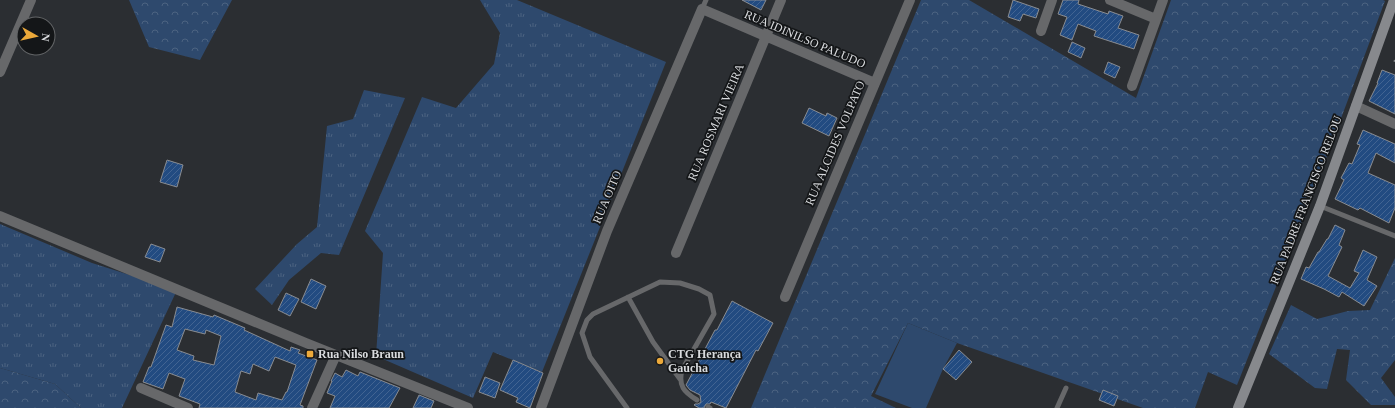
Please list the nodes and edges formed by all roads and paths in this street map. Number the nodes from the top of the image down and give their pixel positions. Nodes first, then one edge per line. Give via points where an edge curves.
1 (31, 0) edge
2 (781, 0) edge
3 (910, 0) edge
4 (1052, 0) edge
5 (1110, 0) edge
6 (1163, 0) edge
7 (1394, 0) edge
8 (704, 4) edge
9 (1156, 19) junction
10 (1042, 32) dead end
11 (766, 36) junction
12 (1395, 60) edge
13 (1395, 64) edge
14 (0, 72) edge
15 (875, 83) junction
16 (1132, 86) dead end
17 (1356, 106) junction
18 (1395, 124) edge
19 (1320, 206) junction
20 (0, 216) edge
21 (1395, 236) edge
22 (676, 253) dead end
23 (628, 297) junction
24 (785, 297) dead end
25 (336, 355) junction
26 (680, 379) junction
27 (141, 388) dead end
28 (1066, 388) dead end
29 (697, 400) dead end
30 (188, 408) edge
31 (312, 408) edge
32 (468, 408) edge
33 (541, 408) edge
34 (626, 408) edge
35 (1057, 408) edge
36 (1238, 408) edge

1 - 14 street
2 - 11 street, RUA ROSMARI VIEIRA
3 - 15 street, RUA ALCIDES VOLPATO
4 - 10 street
5 - 9 street
6 - 9 street
7 - 17 street, RUA PADRE FRANCISCO RELOU
8 - 11 street, RUA IDINILSO PALUDO
8 - 33 street, RUA OITO via 607,231
9 - 16 street
11 - 15 street, RUA IDINILSO PALUDO
11 - 22 street, RUA ROSMARI VIEIRA
12 - 13 path
15 - 24 street, RUA ALCIDES VOLPATO
17 - 18 street
17 - 19 street, RUA PADRE FRANCISCO RELOU
19 - 21 lane
19 - 36 street, RUA PADRE FRANCISCO RELOU
20 - 25 street
23 - 26 lane via 653,342
23 - 26 lane via 660,282 680,283 710,295 714,314 682,370
23 - 34 lane via 593,314 587,320 582,333 590,357
25 - 31 street
25 - 32 street
26 - 29 lane via 686,393
27 - 30 street
28 - 35 lane

